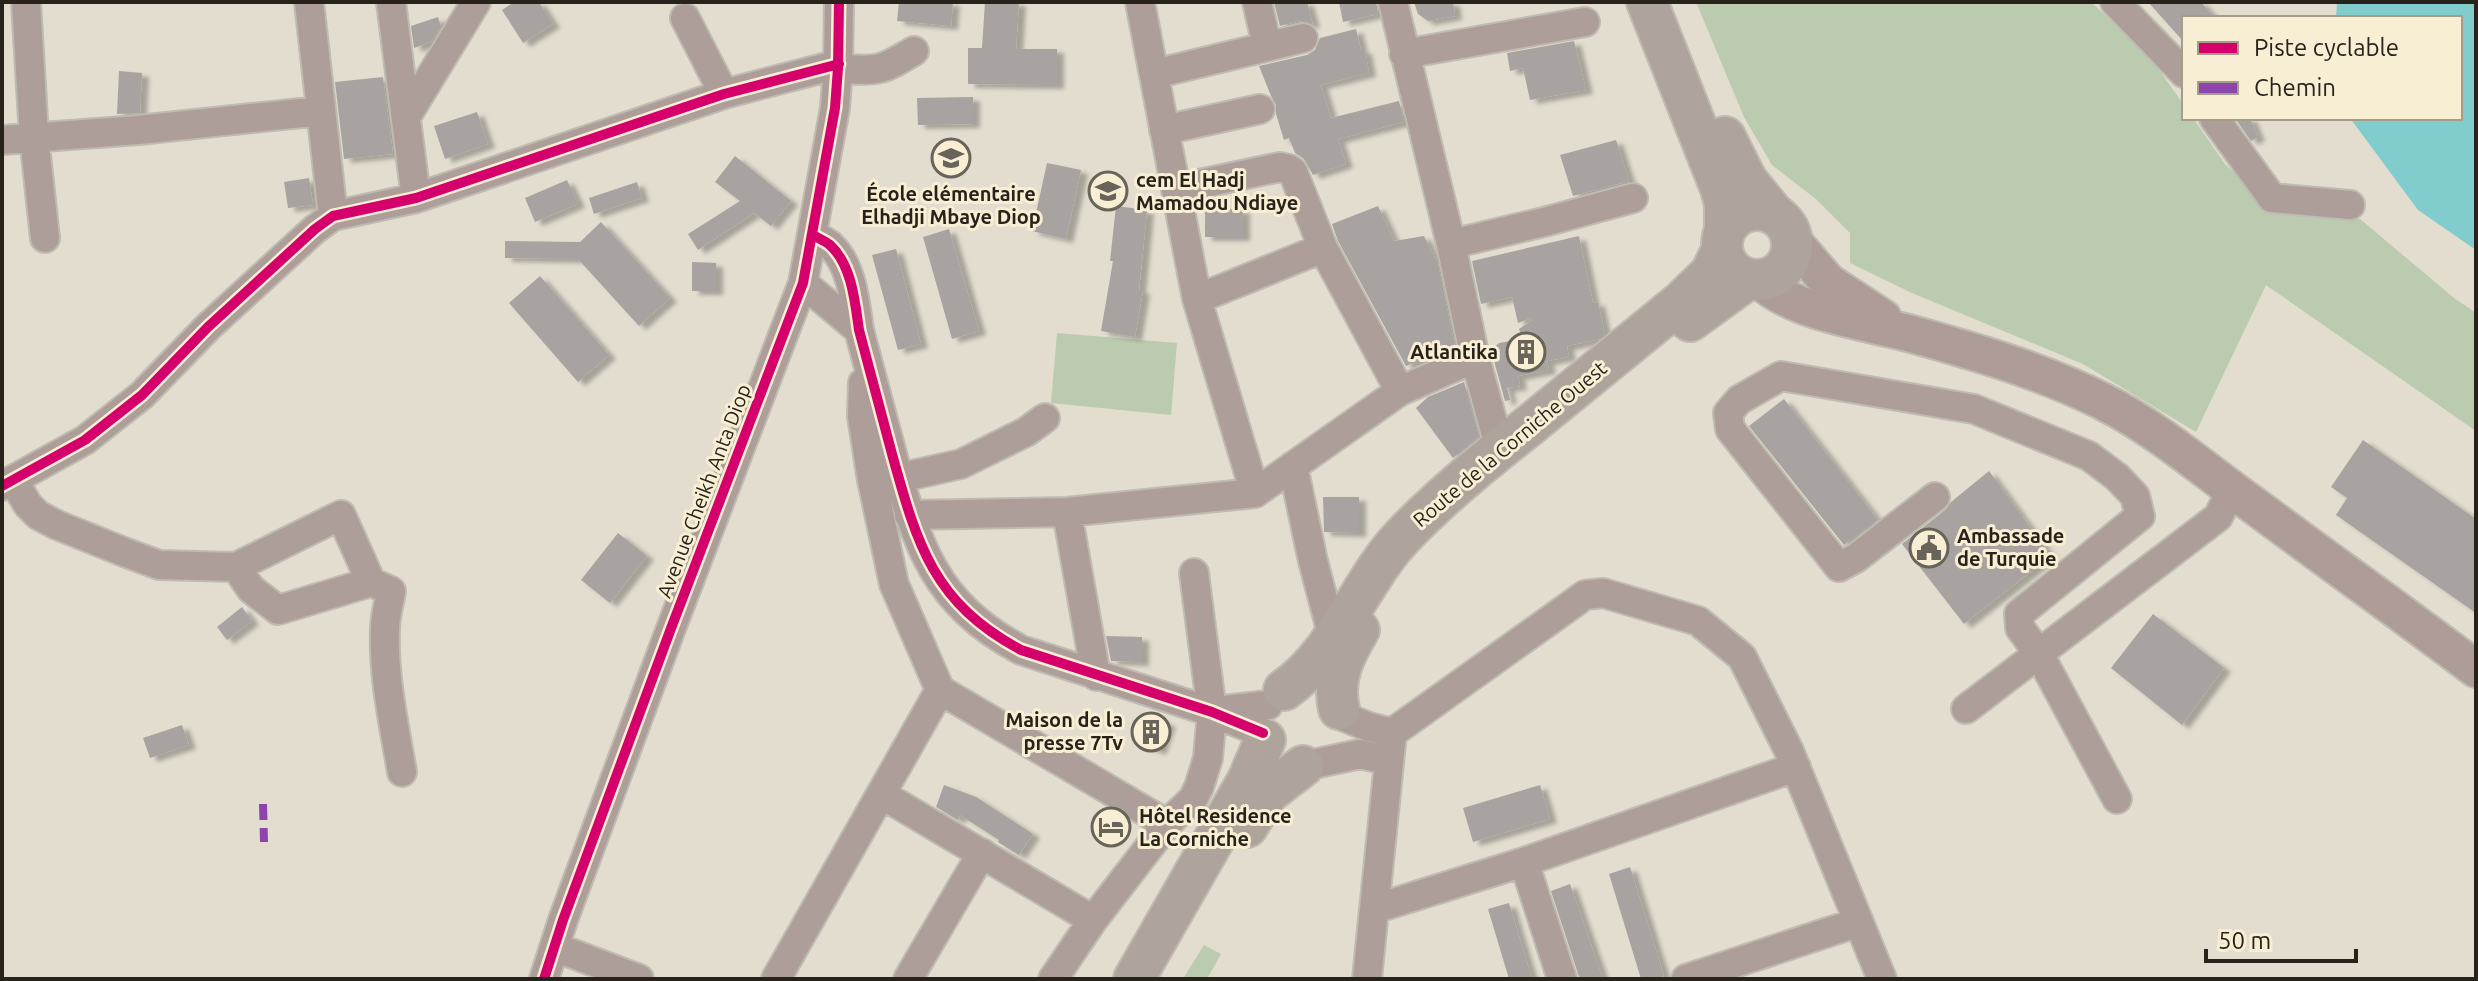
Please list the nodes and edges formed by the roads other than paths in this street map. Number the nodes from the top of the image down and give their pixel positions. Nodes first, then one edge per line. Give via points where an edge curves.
1 (309, 2) edge
2 (391, 2) edge
3 (476, 2) edge
4 (839, 2) edge
5 (1140, 2) edge
6 (1257, 2) edge
7 (1393, 2) edge
8 (1647, 2) edge
9 (1671, 2) edge
10 (2115, 2) edge
11 (25, 4) edge
12 (685, 18) dead end
13 (1585, 22) dead end
14 (1303, 38) dead end
15 (1267, 46) junction
16 (914, 51) dead end
17 (1404, 54) junction
18 (838, 66) junction
19 (2182, 71) edge
20 (1154, 74) junction
21 (724, 94) junction
22 (1260, 109) dead end
23 (320, 111) junction
24 (406, 117) junction
25 (2215, 120) edge
26 (1164, 130) junction
27 (34, 137) junction
28 (2, 140) edge
29 (1176, 189) junction
30 (416, 198) junction
31 (1633, 198) dead end
32 (2350, 205) dead end
33 (333, 216) junction
34 (1783, 227) junction
35 (813, 235) junction
36 (45, 238) dead end
37 (1451, 244) junction
38 (1323, 248) junction
39 (1739, 260) junction
40 (803, 283) junction
41 (1197, 299) junction
42 (859, 330) junction
43 (1908, 333) junction
44 (1475, 358) junction
45 (866, 359) junction
46 (1400, 391) junction
47 (1045, 418) dead end
48 (1500, 449) junction
49 (1293, 466) junction
50 (899, 478) junction
51 (7, 483) edge
52 (2232, 489) junction
53 (1255, 493) junction
54 (1935, 497) dead end
55 (1067, 512) junction
56 (909, 515) junction
57 (236, 567) junction
58 (1194, 573) dead end
59 (371, 582) junction
60 (1333, 637) junction
61 (2039, 654) junction
62 (2476, 669) edge
63 (1096, 676) junction
64 (940, 690) junction
65 (1966, 709) dead end
66 (1212, 712) junction
67 (1340, 712) junction
68 (1270, 717) junction
69 (1390, 747) junction
70 (1310, 764) junction
71 (1796, 767) junction
72 (402, 772) dead end
73 (881, 794) junction
74 (2117, 799) dead end
75 (1167, 824) junction
76 (982, 853) junction
77 (1524, 862) junction
78 (1374, 909) junction
79 (1093, 920) junction
80 (1859, 922) junction
81 (555, 947) junction
82 (544, 979) edge
83 (639, 979) edge
84 (776, 979) edge
85 (908, 979) edge
86 (1053, 979) edge
87 (1134, 979) edge
88 (1159, 979) edge
89 (1367, 979) edge
90 (1562, 979) edge
91 (1686, 979) edge
92 (1882, 979) edge

1 - 23 street
2 - 24 street
3 - 24 street
4 - 18 street, Avenue Cheikh Anta Diop
5 - 20 street
6 - 15 street
7 - 17 street
8 - 39 highway via 1721,189
9 - 34 highway via 1728,145 1747,181
10 - 19 street
11 - 27 street
12 - 21 street
13 - 17 street
14 - 15 street
15 - 20 street
16 - 18 street via 886,68
17 - 37 street
18 - 21 street
18 - 35 street, Avenue Cheikh Anta Diop
20 - 26 street
21 - 30 street
22 - 26 street
23 - 27 street
23 - 33 street
24 - 30 street
25 - 32 street via 2272,198
26 - 29 street
27 - 28 street
27 - 36 street
29 - 38 street via 1289,169
29 - 41 street
30 - 33 street
31 - 37 street
33 - 51 street via 208,327 142,395 85,440
34 - 39 highway via 1792,251 1782,271
34 - 39 highway via 1763,210 1732,220
34 - 43 main road via 1828,282
35 - 40 street, Avenue Cheikh Anta Diop
35 - 42 street via 830,245 847,272
37 - 44 street
38 - 41 street
38 - 46 street
39 - 43 main road via 1779,294 1830,314
39 - 48 highway, Route de la Corniche Ouest via 1711,273
39 - 67 highway, Route de la Corniche Ouest via 1693,318 1457,509 1407,560 1347,650 1336,684
40 - 42 street
40 - 81 street, Avenue Cheikh Anta Diop
41 - 53 street
42 - 45 street
43 - 52 main road via 2098,399
44 - 46 street
44 - 48 street
45 - 50 street
45 - 64 street via 862,416 894,584
46 - 49 street
47 - 50 street via 961,464
48 - 60 highway, Route de la Corniche Ouest via 1400,539
49 - 53 street
49 - 60 street
50 - 56 street
51 - 57 street via 38,515 159,565
52 - 61 street via 2218,517
52 - 62 main road
53 - 55 street
54 - 61 street via 1839,567 1730,429 1728,413 1739,400 1781,376 1974,409 2089,456 2117,477 2135,496 2140,516 2019,614 2020,628
55 - 56 street
55 - 63 street
56 - 63 street via 934,573 983,626 1021,650
57 - 59 street via 251,589 278,610
57 - 59 street via 341,515
58 - 66 street
59 - 72 street via 391,591 386,651
60 - 68 highway, Route de la Corniche Ouest
61 - 65 street
61 - 74 street
63 - 66 street
64 - 73 street
64 - 75 street
66 - 68 street
66 - 75 street via 1199,787
67 - 68 highway via 1322,690 1296,686
67 - 69 street via 1369,727
67 - 70 highway via 1343,728 1336,749
68 - 70 highway via 1270,749 1284,761
68 - 87 highway, Route de la Corniche Ouest via 1248,780
69 - 70 street
69 - 71 street via 1585,595 1603,593 1698,621 1742,657
69 - 78 street
70 - 88 highway via 1262,800
71 - 77 street
71 - 80 street
73 - 76 street
73 - 84 street
75 - 79 street
76 - 79 street
76 - 85 street
77 - 78 street
77 - 90 street
78 - 89 street
79 - 86 street
80 - 91 street
80 - 92 street
81 - 82 street, Avenue Cheikh Anta Diop
81 - 83 street

